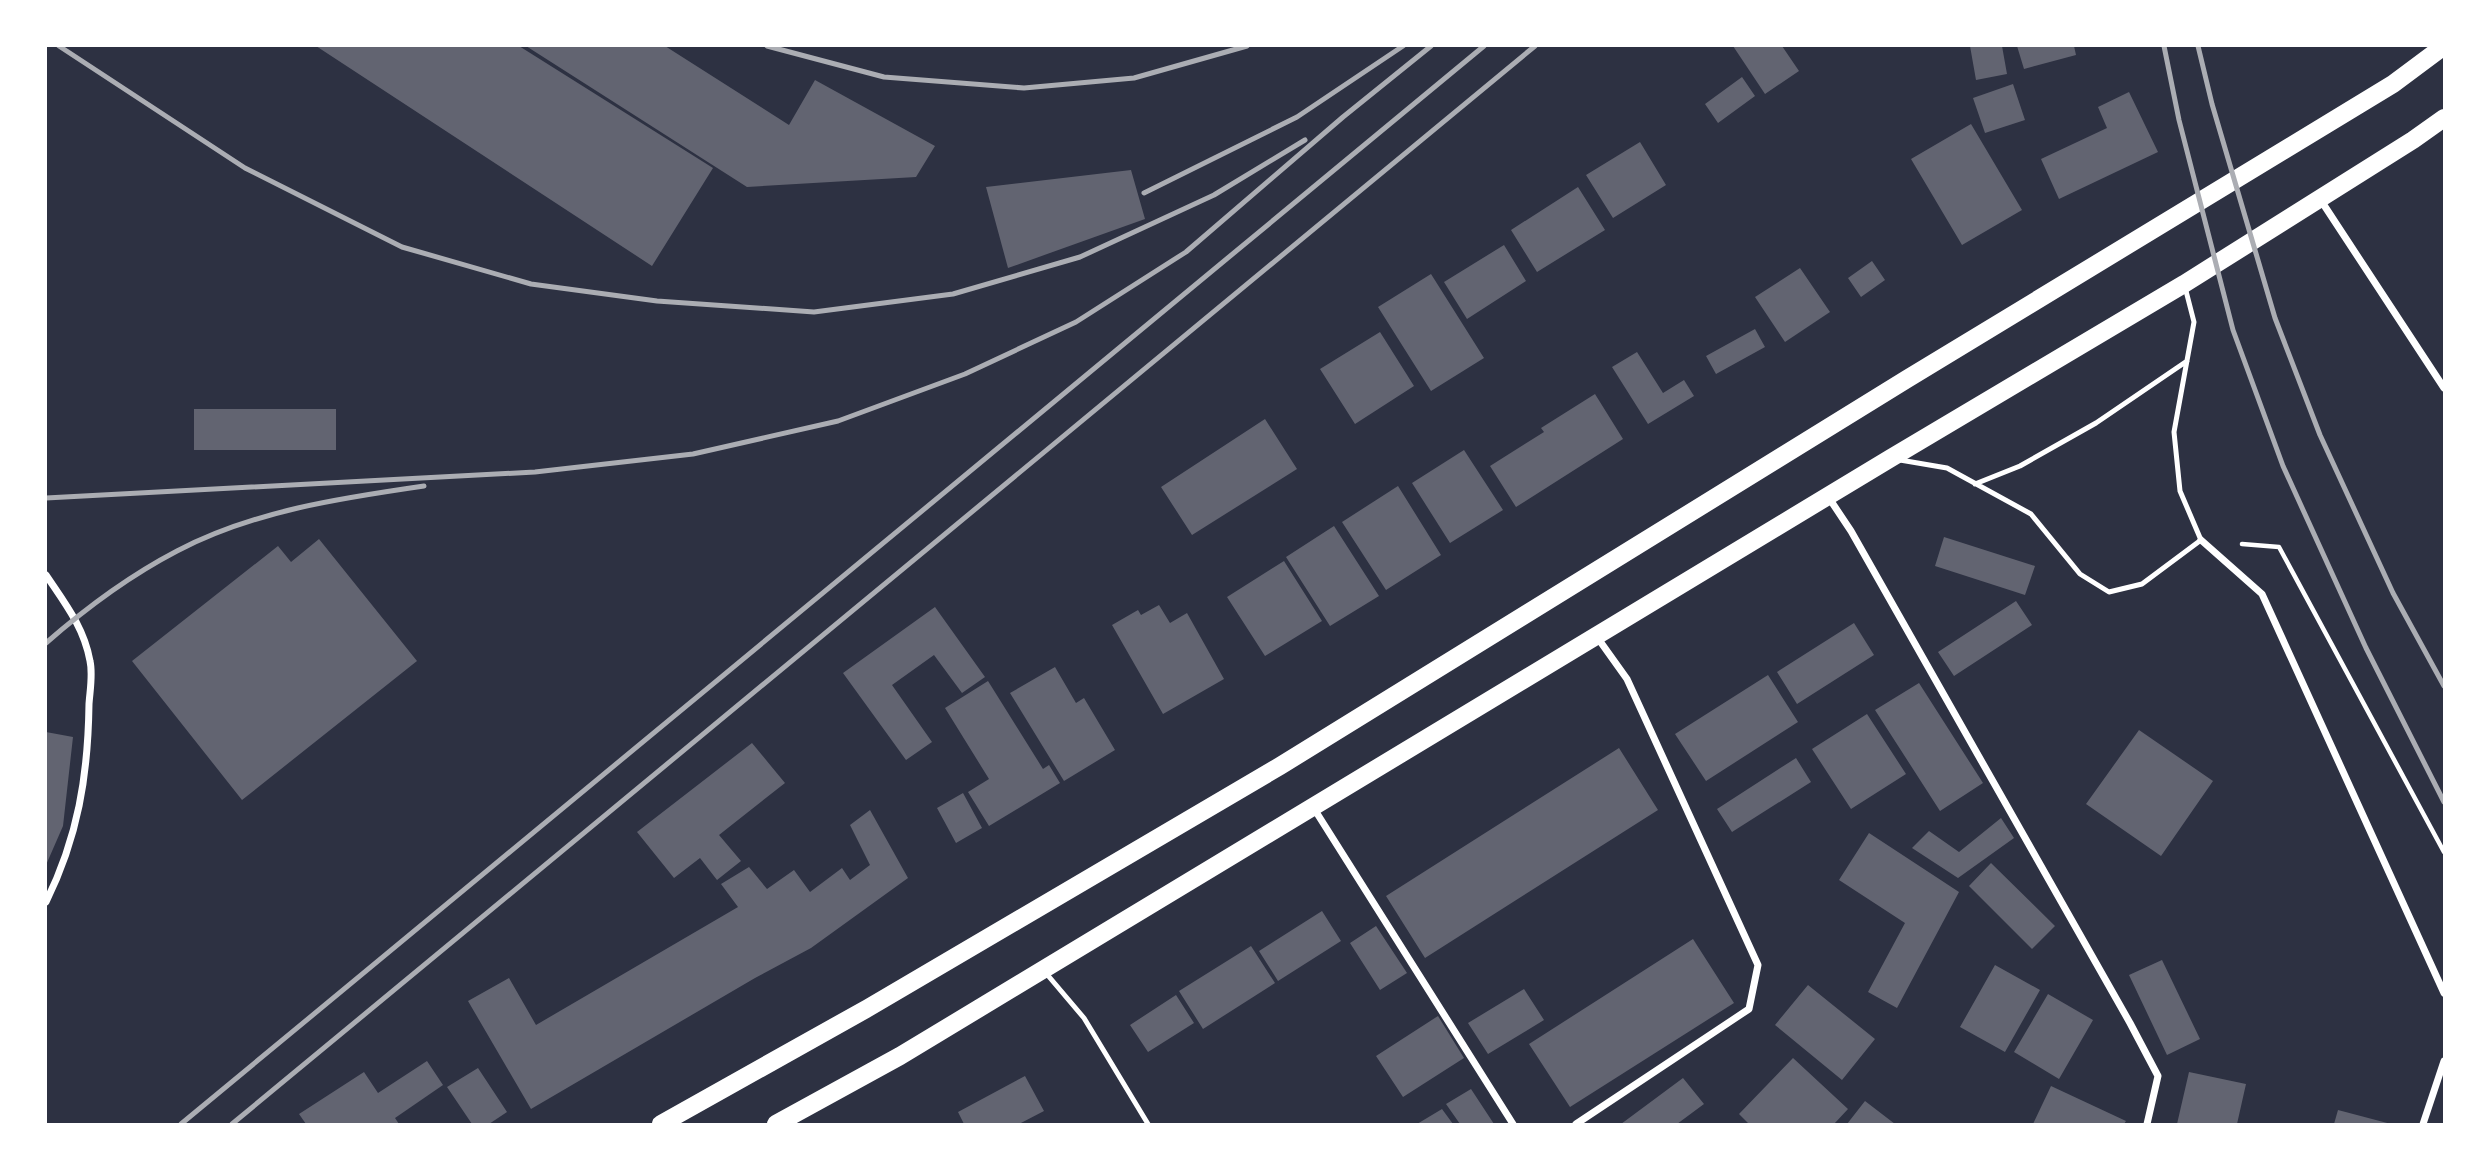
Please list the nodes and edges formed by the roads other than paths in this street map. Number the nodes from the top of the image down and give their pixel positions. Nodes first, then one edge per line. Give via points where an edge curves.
1 (2445, 46) edge
2 (2445, 118) edge
3 (2320, 198) junction
4 (2184, 284) junction
5 (2187, 361) junction
6 (2445, 388) edge
7 (1891, 458) junction
8 (1975, 484) junction
9 (1828, 497) junction
10 (2202, 540) junction
11 (46, 575) edge
12 (1597, 636) junction
13 (1313, 807) junction
14 (46, 902) edge
15 (1043, 970) junction
16 (2445, 993) edge
17 (2445, 1061) edge
18 (661, 1125) edge
19 (776, 1125) edge
20 (1148, 1125) edge
21 (1513, 1125) edge
22 (1576, 1125) edge
23 (2147, 1125) edge
24 (2423, 1125) edge

1 - 18 main road via 2393,84 1280,766
2 - 3 main road
3 - 4 main road
3 - 6 street
4 - 5 lane via 2194,322
4 - 7 main road
5 - 8 lane via 2096,423 2020,466
5 - 10 lane via 2174,432 2180,491
7 - 8 lane via 1947,468
7 - 9 main road
8 - 10 lane via 2031,514 2080,574 2109,592 2142,584
9 - 12 main road
9 - 23 street via 2158,1076
10 - 16 street via 2262,594
11 - 14 street via 75,617 90,662 86,775 74,834
12 - 13 main road
12 - 22 street via 1627,679 1758,965 1749,1009
13 - 15 main road
13 - 21 street
15 - 19 main road
15 - 20 lane via 1084,1018
17 - 24 street

